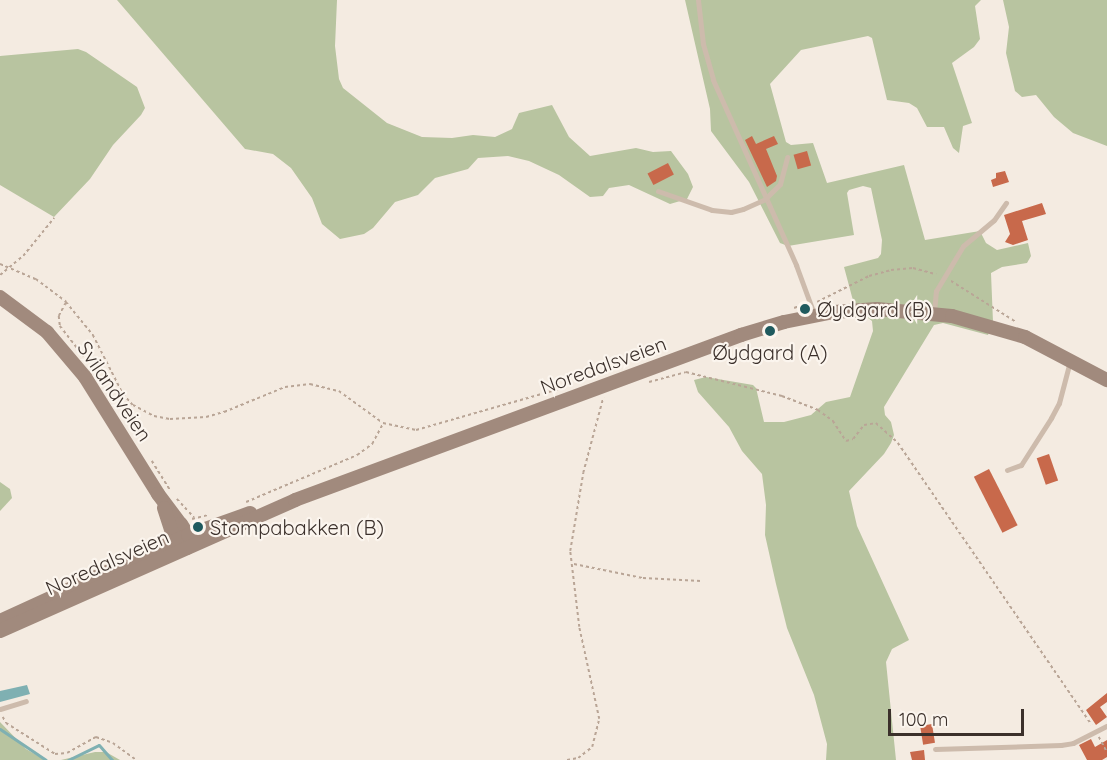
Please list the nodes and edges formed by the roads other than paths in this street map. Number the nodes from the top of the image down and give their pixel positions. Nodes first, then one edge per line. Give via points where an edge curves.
1 (698, 0) edge
2 (787, 157) dead end
3 (658, 191) dead end
4 (765, 199) junction
5 (1006, 203) dead end
6 (0, 297) edge
7 (934, 313) junction
8 (814, 315) junction
9 (1070, 359) junction
10 (1107, 380) edge
11 (1007, 470) dead end
12 (184, 542) junction
13 (0, 621) edge
14 (0, 631) edge
15 (26, 701) dead end
16 (0, 709) edge
17 (1107, 726) edge
18 (935, 749) dead end

1 - 4 lane via 703,44 713,80
2 - 4 lane via 780,184
3 - 4 lane via 720,212 743,209
4 - 8 lane via 800,273
5 - 7 lane via 994,220 963,246 936,291
6 - 12 main road, Svilandveien via 47,332 74,362 159,494
7 - 8 main road, Noredalsveien via 878,309
7 - 9 main road, Noredalsveien via 1001,329
8 - 12 main road, Noredalsveien via 741,335
9 - 10 main road, Noredalsveien
9 - 11 lane via 1059,403 1051,418 1021,465
12 - 13 main road, Noredalsveien
12 - 14 main road, Noredalsveien
15 - 16 lane
17 - 18 lane via 1061,746

